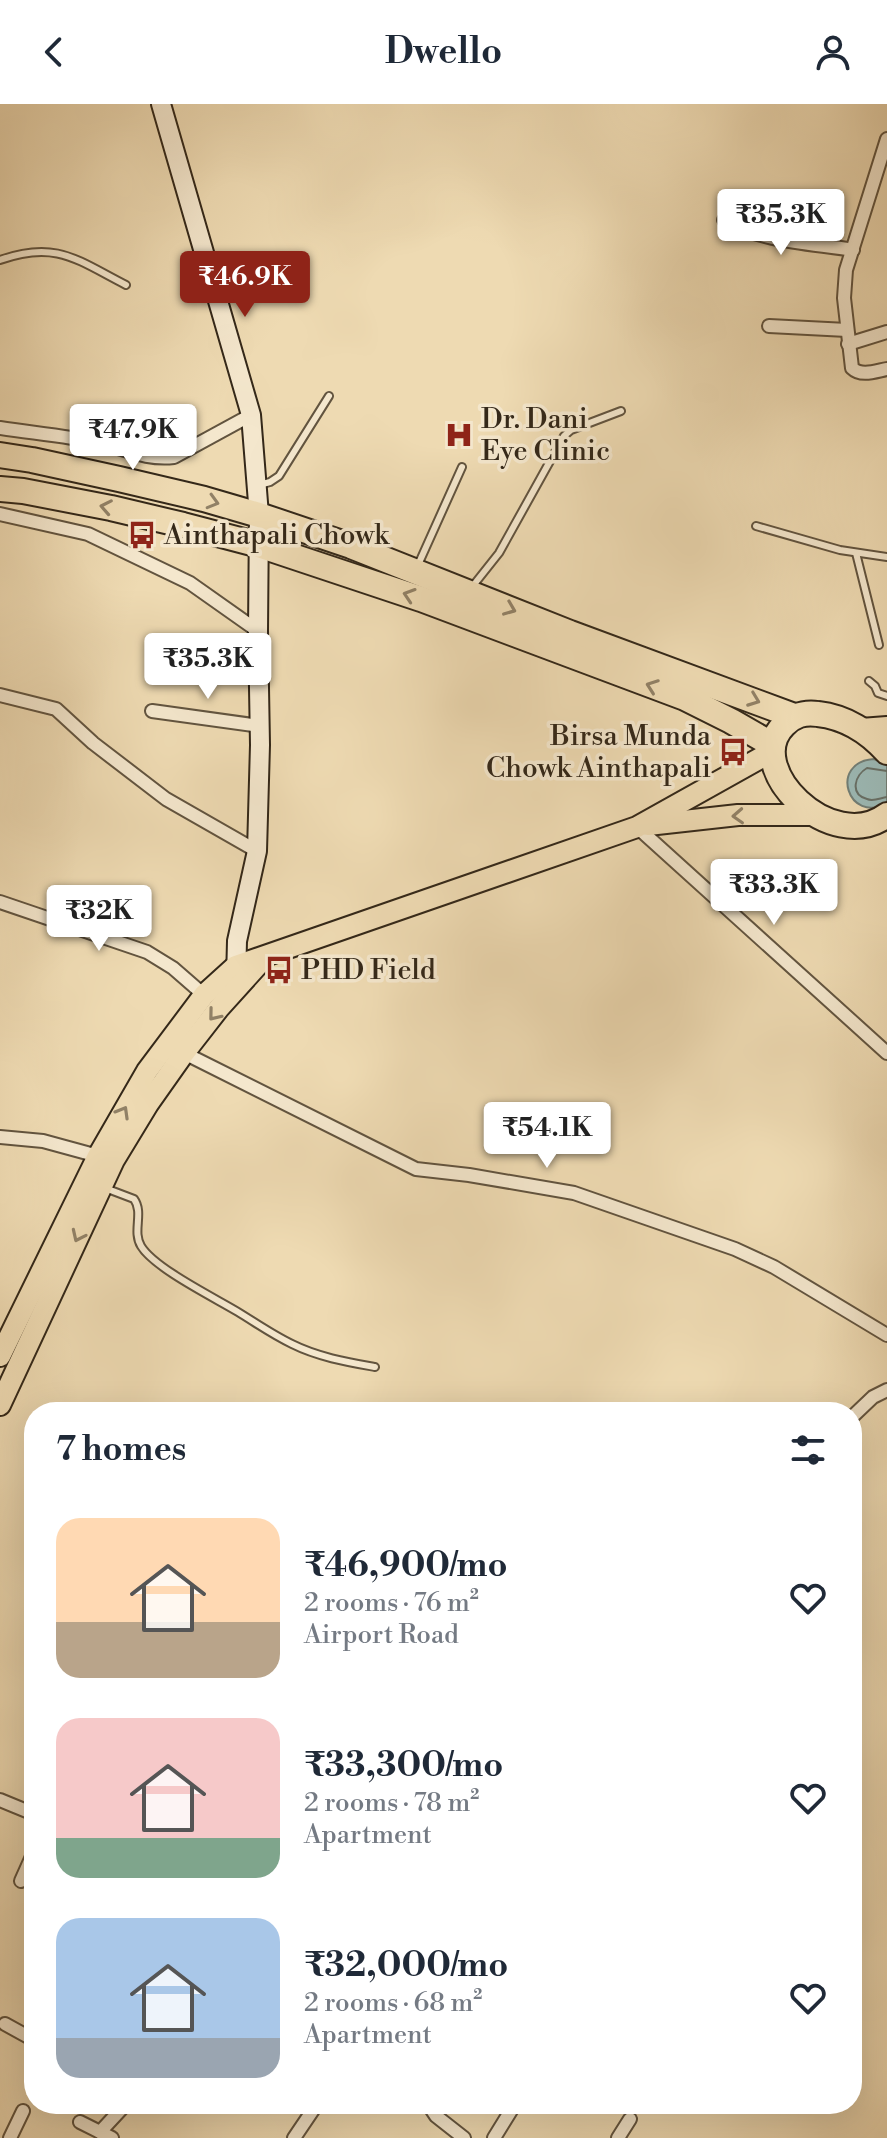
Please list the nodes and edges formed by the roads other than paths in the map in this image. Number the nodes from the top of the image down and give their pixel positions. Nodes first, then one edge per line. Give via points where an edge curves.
1 (161, 104) edge
2 (887, 139) edge
3 (724, 220) dead end
4 (853, 250) junction
5 (0, 260) edge
6 (126, 285) dead end
7 (769, 326) dead end
8 (847, 330) junction
9 (887, 332) edge
10 (848, 344) junction
11 (887, 369) edge
12 (329, 396) dead end
13 (621, 411) dead end
14 (251, 415) junction
15 (0, 428) edge
16 (0, 455) edge
17 (462, 467) dead end
18 (257, 486) junction
19 (0, 489) edge
20 (0, 514) edge
21 (259, 515) junction
22 (756, 526) dead end
23 (259, 545) junction
24 (856, 553) junction
25 (887, 557) edge
26 (415, 571) junction
27 (467, 592) junction
28 (258, 631) junction
29 (879, 645) dead end
30 (869, 681) dead end
31 (0, 695) edge
32 (887, 696) edge
33 (152, 711) dead end
34 (794, 716) junction
35 (260, 726) junction
36 (887, 727) edge
37 (861, 729) junction
38 (773, 748) junction
39 (887, 752) edge
40 (816, 815) junction
41 (887, 815) edge
42 (847, 826) junction
43 (637, 827) junction
44 (887, 842) edge
45 (257, 851) junction
46 (0, 902) edge
47 (265, 957) junction
48 (236, 966) junction
49 (235, 991) junction
50 (204, 995) junction
51 (184, 1053) junction
52 (887, 1053) edge
53 (0, 1137) edge
54 (98, 1156) junction
55 (102, 1186) junction
56 (887, 1335) edge
57 (0, 1356) edge
58 (375, 1367) dead end
59 (887, 1390) edge
60 (2, 1394) edge
61 (862, 1407) edge
62 (0, 1800) edge
63 (24, 1810) edge
64 (24, 1874) edge
65 (21, 1881) dead end
66 (5, 2024) dead end
67 (24, 2034) edge
68 (23, 2111) dead end
69 (120, 2114) edge
70 (310, 2114) edge
71 (435, 2114) edge
72 (509, 2114) edge
73 (630, 2119) dead end
74 (80, 2122) dead end
75 (106, 2135) edge
76 (10, 2138) edge
77 (294, 2138) edge
78 (464, 2138) edge
79 (494, 2138) edge
80 (618, 2138) edge

1 - 14 main road
2 - 4 street
3 - 4 street via 763,236
4 - 8 street via 846,270
5 - 6 lane via 51,252
7 - 8 street
8 - 10 street
9 - 10 street
10 - 11 street via 856,372
12 - 18 lane via 279,476
13 - 27 lane via 564,436 499,553
14 - 15 street via 174,457 162,458
14 - 18 main road
16 -> 21 highway
17 - 26 lane
18 - 21 main road
23 -> 19 highway via 111,508
20 - 28 street via 88,534 190,583
21 - 23 main road
21 - 26 highway
22 - 24 lane
23 - 28 main road
38 -> 23 highway via 685,698
24 - 25 lane
24 - 29 lane
26 - 27 highway
27 -> 34 highway
28 - 35 main road
30 - 32 lane
31 - 45 street via 56,709 166,799
33 - 35 street
34 - 37 highway via 826,715
34 - 38 highway via 780,729
35 - 45 main road
36 - 37 main road
37 - 39 highway
38 - 40 highway via 778,775
38 - 43 main road
40 - 42 highway
40 -> 43 main road via 738,815
41 - 42 highway via 877,822
42 - 44 highway
43 - 47 main road
43 - 52 street
45 - 48 main road
46 - 50 street via 147,952
47 - 48 main road
47 - 49 main road
48 - 49 main road
48 - 50 main road
49 -> 51 main road
54 -> 50 main road via 147,1071
51 - 55 main road
51 - 56 street via 416,1169 574,1193 735,1249
53 - 54 street via 43,1141
54 - 57 main road
55 - 58 lane via 134,1199 139,1244 159,1265 292,1344
55 -> 60 main road
59 - 61 street
62 - 63 street
64 - 65 street
66 - 67 street
68 - 76 street
69 - 75 street
70 - 77 street
71 - 78 street
72 - 79 street
73 - 80 street
74 - 75 street

